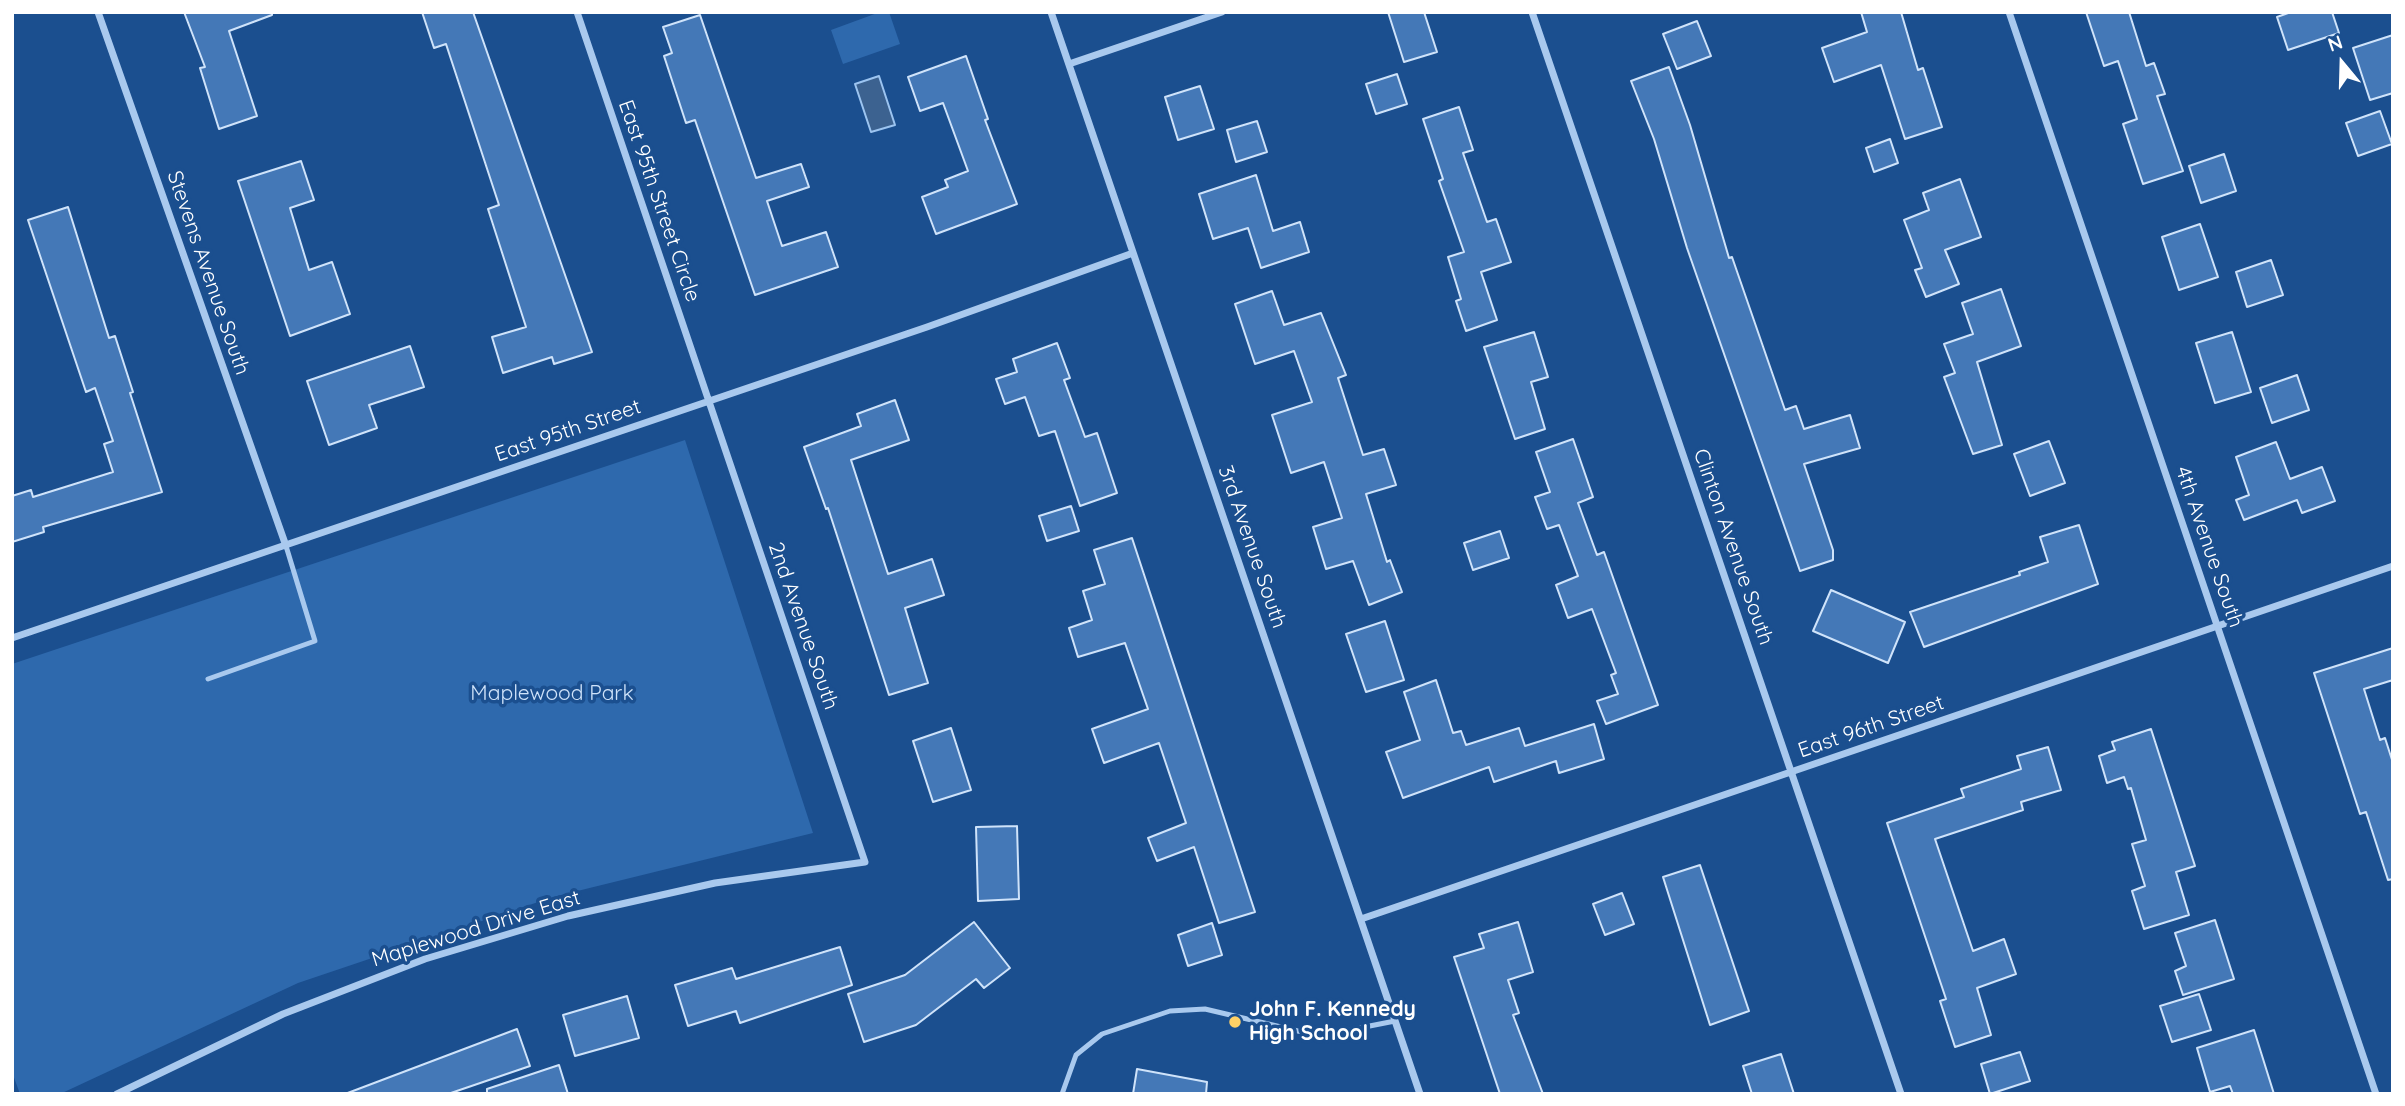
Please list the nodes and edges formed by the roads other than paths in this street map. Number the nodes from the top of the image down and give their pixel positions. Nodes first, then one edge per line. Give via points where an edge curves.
1 (98, 12) edge
2 (577, 12) edge
3 (1051, 12) edge
4 (1222, 12) edge
5 (1532, 12) edge
6 (2009, 12) edge
7 (1069, 64) junction
8 (1133, 253) junction
9 (709, 402) junction
10 (286, 546) junction
11 (2393, 566) edge
12 (2218, 626) junction
13 (12, 638) edge
14 (208, 679) dead end
15 (1791, 772) junction
16 (865, 862) joint
17 (1361, 919) junction
18 (1395, 1021) junction
19 (117, 1094) edge
20 (1062, 1094) edge
21 (1420, 1094) edge
22 (1901, 1094) edge
23 (2376, 1094) edge

1 - 10 street, Stevens Avenue South
2 - 9 street, East 95th Street Circle
3 - 7 street, 3rd Avenue South
4 - 7 street
5 - 15 street, Clinton Avenue South
6 - 12 street, 4th Avenue South
7 - 8 street, 3rd Avenue South
8 - 9 street, East 95th Street
8 - 17 street, 3rd Avenue South
9 - 10 street, East 95th Street
9 - 16 street, 2nd Avenue South
10 - 13 street, East 95th Street
10 - 14 lane via 315,640
11 - 12 street, East 96th Street
12 - 15 street, East 96th Street
12 - 23 street, 4th Avenue South
15 - 17 street, East 96th Street
15 - 22 street, Clinton Avenue South
16 - 19 street, Maplewood Drive East via 715,883 568,916 451,951 283,1014
17 - 18 street, 3rd Avenue South
18 - 20 lane via 1319,1035 1205,1009 1170,1011 1102,1034 1076,1055
18 - 21 street, 3rd Avenue South

